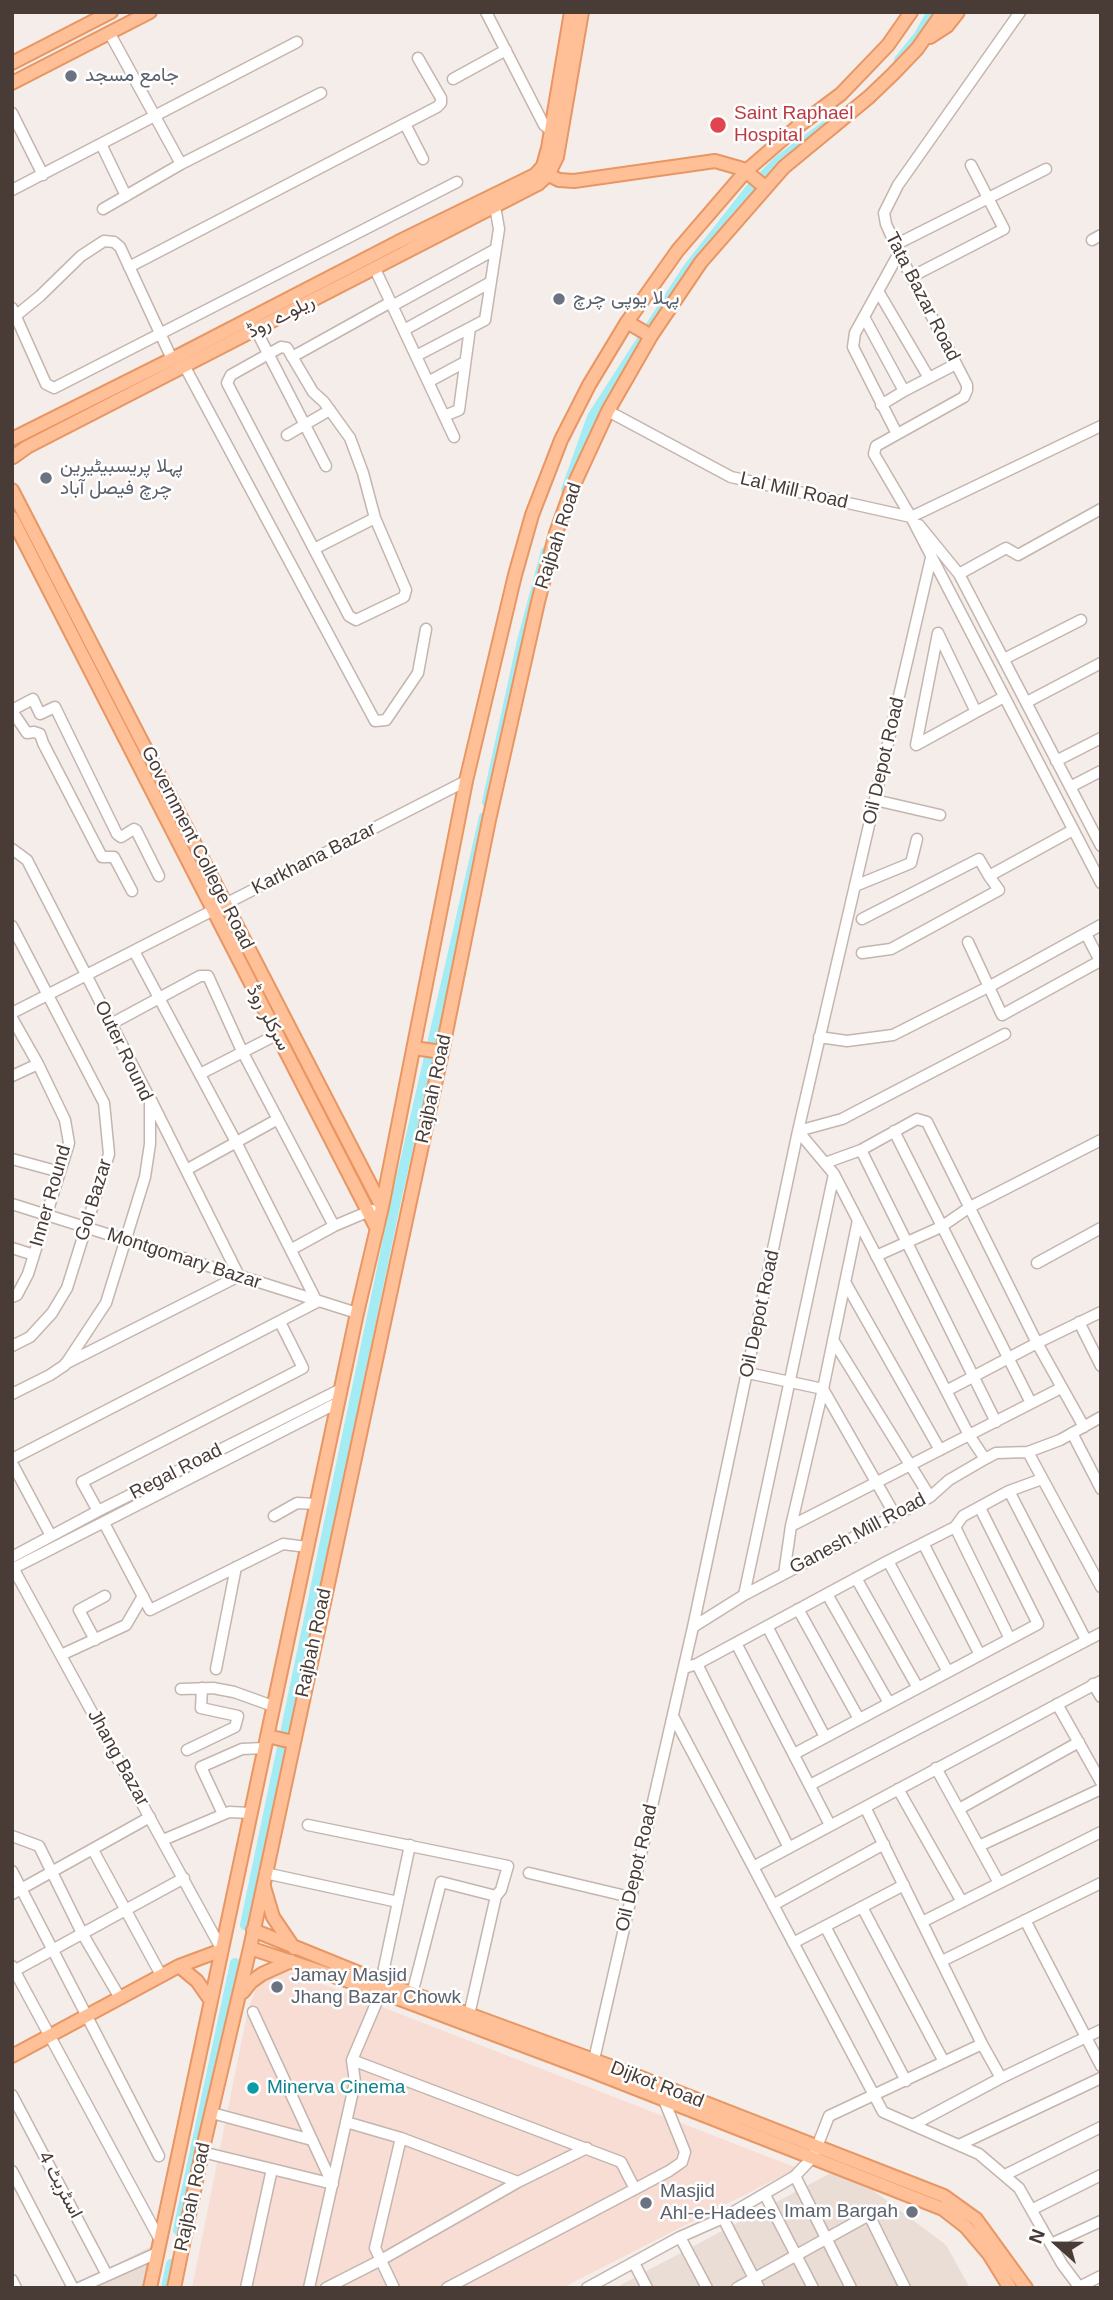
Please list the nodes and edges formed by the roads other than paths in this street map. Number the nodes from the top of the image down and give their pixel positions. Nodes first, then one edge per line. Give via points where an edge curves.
1 (150, 12) edge
2 (486, 12) edge
3 (570, 12) edge
4 (582, 12) edge
5 (943, 12) edge
6 (958, 12) edge
7 (1020, 12) edge
8 (910, 13) edge
9 (106, 14) edge
10 (110, 34) junction
11 (297, 42) dead end
12 (922, 43) junction
13 (506, 50) junction
14 (418, 58) dead end
15 (12, 63) edge
16 (453, 79) dead end
17 (12, 83) edge
18 (321, 93) dead end
19 (12, 113) edge
20 (155, 115) junction
21 (405, 124) junction
22 (551, 131) junction
23 (101, 144) junction
24 (423, 159) dead end
25 (181, 164) junction
26 (971, 165) dead end
27 (1046, 169) dead end
28 (544, 173) junction
29 (43, 175) junction
30 (756, 179) junction
31 (457, 182) dead end
32 (12, 190) edge
33 (126, 196) junction
34 (988, 198) junction
35 (495, 206) junction
36 (103, 209) dead end
37 (897, 248) junction
38 (496, 249) junction
39 (129, 267) junction
40 (375, 269) junction
41 (911, 277) junction
42 (491, 282) junction
43 (878, 291) junction
44 (392, 304) junction
45 (14, 314) edge
46 (864, 317) junction
47 (629, 323) junction
48 (470, 328) junction
49 (256, 330) junction
50 (404, 330) junction
51 (161, 334) junction
52 (650, 336) junction
53 (268, 355) junction
54 (416, 356) junction
55 (292, 358) junction
56 (172, 359) junction
57 (465, 362) junction
58 (956, 364) junction
59 (185, 367) junction
60 (929, 378) junction
61 (428, 382) junction
62 (904, 391) junction
63 (881, 405) junction
64 (330, 410) junction
65 (608, 411) junction
66 (444, 416) junction
67 (305, 425) junction
68 (1101, 426) edge
69 (897, 434) junction
70 (287, 435) dead end
71 (454, 437) dead end
72 (12, 439) edge
73 (13, 456) edge
74 (12, 463) edge
75 (326, 466) dead end
76 (12, 490) edge
77 (1101, 509) edge
78 (911, 517) junction
79 (12, 518) edge
80 (375, 519) junction
81 (314, 549) junction
82 (931, 558) junction
83 (959, 574) junction
84 (1081, 620) dead end
85 (426, 629) dead end
86 (97, 654) junction
87 (84, 659) junction
88 (1004, 659) junction
89 (1101, 663) edge
90 (1004, 697) junction
91 (1027, 702) junction
92 (12, 711) edge
93 (976, 712) junction
94 (1101, 738) edge
95 (1056, 761) junction
96 (1101, 771) edge
97 (466, 781) junction
98 (1070, 787) junction
99 (875, 800) junction
100 (940, 815) dead end
101 (1073, 830) junction
102 (917, 839) dead end
103 (1101, 846) edge
104 (12, 849) edge
105 (159, 876) dead end
106 (989, 876) junction
107 (1101, 883) edge
108 (855, 886) junction
109 (132, 891) dead end
110 (226, 904) junction
111 (212, 911) junction
112 (862, 919) dead end
113 (1101, 925) edge
114 (12, 926) edge
115 (1086, 934) junction
116 (968, 942) dead end
117 (134, 951) junction
118 (862, 954) dead end
119 (86, 975) junction
120 (989, 986) junction
121 (48, 995) junction
122 (160, 998) junction
123 (12, 1016) edge
124 (111, 1024) junction
125 (276, 1034) junction
126 (1005, 1034) dead end
127 (819, 1037) junction
128 (417, 1048) junction
129 (242, 1051) junction
130 (440, 1052) junction
131 (38, 1064) junction
132 (200, 1074) junction
133 (12, 1076) edge
134 (150, 1099) junction
135 (278, 1119) junction
136 (797, 1131) junction
137 (894, 1131) junction
138 (1101, 1140) edge
139 (236, 1142) junction
140 (861, 1150) junction
141 (12, 1159) edge
142 (825, 1163) junction
143 (388, 1166) junction
144 (363, 1169) junction
145 (186, 1170) junction
146 (60, 1172) junction
147 (834, 1174) junction
148 (12, 1204) edge
149 (382, 1207) junction
150 (970, 1208) junction
151 (367, 1211) junction
152 (47, 1215) junction
153 (858, 1220) junction
154 (334, 1226) junction
155 (86, 1227) junction
156 (941, 1227) junction
157 (1101, 1228) edge
158 (377, 1229) junction
159 (125, 1240) junction
160 (908, 1243) junction
161 (12, 1248) edge
162 (292, 1249) junction
163 (34, 1255) junction
164 (876, 1256) junction
165 (1037, 1263) dead end
166 (239, 1276) junction
167 (845, 1282) junction
168 (12, 1297) edge
169 (317, 1302) junction
170 (1101, 1311) edge
171 (357, 1312) junction
172 (280, 1322) junction
173 (1079, 1322) junction
174 (833, 1340) junction
175 (1037, 1343) junction
176 (12, 1346) edge
177 (1008, 1359) junction
178 (65, 1365) junction
179 (1101, 1366) edge
180 (748, 1373) junction
181 (974, 1377) junction
182 (789, 1381) junction
183 (1061, 1388) junction
184 (823, 1389) junction
185 (946, 1391) junction
186 (12, 1394) edge
187 (340, 1395) junction
188 (1031, 1403) junction
189 (1101, 1417) edge
190 (996, 1422) junction
191 (1084, 1427) junction
192 (1072, 1433) junction
193 (969, 1435) junction
194 (940, 1450) junction
195 (1028, 1452) junction
196 (985, 1459) junction
197 (12, 1461) edge
198 (910, 1465) junction
199 (1096, 1469) edge
200 (1042, 1479) junction
201 (877, 1482) junction
202 (1101, 1489) edge
203 (1009, 1491) junction
204 (930, 1497) junction
205 (316, 1504) junction
206 (980, 1508) junction
207 (98, 1511) junction
208 (895, 1515) junction
209 (274, 1516) dead end
210 (104, 1523) junction
211 (791, 1526) junction
212 (955, 1527) junction
213 (51, 1536) junction
214 (923, 1544) junction
215 (307, 1547) junction
216 (12, 1557) edge
217 (887, 1561) junction
218 (236, 1567) junction
219 (13, 1568) edge
220 (784, 1574) junction
221 (856, 1578) junction
222 (1101, 1587) edge
223 (827, 1594) junction
224 (744, 1595) junction
225 (105, 1596) dead end
226 (143, 1596) junction
227 (798, 1609) junction
228 (767, 1626) junction
229 (693, 1627) junction
230 (1101, 1633) edge
231 (1010, 1639) junction
232 (95, 1640) junction
233 (1086, 1640) junction
234 (736, 1643) junction
235 (61, 1655) junction
236 (980, 1655) junction
237 (697, 1664) junction
238 (684, 1668) junction
239 (216, 1669) dead end
240 (948, 1672) junction
241 (1097, 1683) edge
242 (202, 1688) junction
243 (918, 1688) junction
244 (181, 1689) dead end
245 (1101, 1697) edge
246 (889, 1703) junction
247 (1058, 1704) junction
248 (273, 1706) junction
249 (673, 1716) junction
250 (859, 1719) junction
251 (825, 1737) junction
252 (268, 1741) junction
253 (290, 1741) junction
254 (1079, 1742) junction
255 (187, 1750) dead end
256 (793, 1754) junction
257 (936, 1769) junction
258 (1101, 1782) edge
259 (810, 1785) junction
260 (898, 1789) junction
261 (1101, 1789) edge
262 (865, 1807) junction
263 (959, 1809) junction
264 (251, 1813) junction
265 (223, 1814) junction
266 (150, 1817) junction
267 (308, 1825) dead end
268 (830, 1825) junction
269 (1101, 1832) edge
270 (12, 1836) edge
271 (163, 1840) junction
272 (884, 1844) junction
273 (410, 1845) junction
274 (979, 1846) junction
275 (789, 1848) junction
276 (93, 1850) junction
277 (753, 1867) junction
278 (12, 1871) edge
279 (51, 1872) junction
280 (529, 1873) dead end
281 (184, 1878) junction
282 (264, 1879) junction
283 (999, 1883) junction
284 (1101, 1883) edge
285 (904, 1885) junction
286 (17, 1891) edge
287 (496, 1896) junction
288 (630, 1897) junction
289 (398, 1902) junction
290 (962, 1902) junction
291 (773, 1905) junction
292 (862, 1907) junction
293 (125, 1909) junction
294 (1025, 1920) junction
295 (922, 1922) junction
296 (825, 1926) junction
297 (253, 1930) junction
298 (82, 1933) junction
299 (793, 1943) junction
300 (250, 1948) junction
301 (54, 1950) junction
302 (222, 1950) junction
303 (293, 1954) junction
304 (942, 1961) junction
305 (179, 1966) junction
306 (13, 1970) edge
307 (161, 1975) junction
308 (381, 1987) junction
309 (412, 1994) junction
310 (120, 1998) junction
311 (239, 1999) junction
312 (211, 2001) junction
313 (253, 2012) dead end
314 (89, 2015) junction
315 (469, 2015) junction
316 (1101, 2030) edge
317 (50, 2036) junction
318 (1086, 2037) junction
319 (982, 2044) junction
320 (12, 2056) edge
321 (352, 2060) junction
322 (944, 2063) junction
323 (592, 2066) junction
324 (1101, 2066) edge
325 (198, 2072) junction
326 (217, 2077) junction
327 (1001, 2078) junction
328 (1101, 2078) edge
329 (906, 2081) junction
330 (12, 2095) edge
331 (874, 2095) junction
332 (664, 2100) junction
333 (212, 2113) junction
334 (346, 2122) junction
335 (913, 2125) junction
336 (1101, 2127) edge
337 (401, 2138) junction
338 (312, 2140) junction
339 (960, 2145) junction
340 (587, 2148) junction
341 (202, 2152) junction
342 (815, 2152) junction
343 (159, 2156) dead end
344 (272, 2169) junction
345 (12, 2171) edge
346 (1005, 2175) junction
347 (1101, 2175) edge
348 (795, 2176) junction
349 (518, 2182) junction
350 (333, 2185) junction
351 (635, 2189) junction
352 (765, 2195) junction
353 (1033, 2209) junction
354 (723, 2218) junction
355 (1101, 2221) edge
356 (680, 2237) junction
357 (827, 2239) junction
358 (1051, 2244) junction
359 (159, 2247) junction
360 (796, 2255) junction
361 (381, 2260) junction
362 (634, 2263) junction
363 (107, 2275) junction
364 (1101, 2276) edge
365 (12, 2280) edge
366 (757, 2283) edge
367 (603, 2284) edge
368 (1079, 2287) edge
369 (16, 2288) edge
370 (72, 2288) edge
371 (79, 2288) edge
372 (150, 2288) edge
373 (174, 2288) edge
374 (246, 2288) edge
375 (309, 2288) edge
376 (326, 2288) edge
377 (394, 2288) edge
378 (447, 2288) edge
379 (587, 2288) edge
380 (647, 2288) edge
381 (707, 2288) edge
382 (737, 2288) edge
383 (813, 2288) edge
384 (852, 2288) edge
385 (905, 2288) edge
386 (1010, 2288) edge
387 (1026, 2288) edge

1 - 10 main road
2 - 13 street
3 - 22 main road
4 - 28 main road via 556,157
5 - 12 main road, Rajbah Road
6 - 12 main road
7 - 37 street, Tata Bazar Road via 898,185 884,213
8 - 30 main road, Rajbah Road via 888,45 841,94 797,127
9 - 15 main road
10 - 17 main road
10 - 20 street
11 - 20 street
12 - 30 main road, Rajbah Road via 869,97 800,153
13 - 16 street
13 - 22 street
14 - 21 street via 441,103
18 - 25 street
19 - 29 street
20 - 23 street
20 - 25 street
21 - 24 street
21 - 39 street
22 - 28 main road
23 - 29 street
23 - 33 street
25 - 33 street
26 - 34 street
27 - 34 street
28 - 30 main road via 574,181 715,160
28 - 35 main road, ریلوے روڈ via 528,190
28 - 56 main road, ریلوے روڈ via 398,242
29 - 32 street
30 - 47 main road, Rajbah Road via 678,250
30 - 52 main road, Rajbah Road
31 - 51 street
33 - 36 street
34 - 37 street
34 - 41 street via 1004,229
35 - 38 street
35 - 40 main road, ریلوے روڈ
37 - 41 street, Tata Bazar Road
37 - 43 street
38 - 42 street
38 - 44 street
39 - 45 street via 120,247 104,242
39 - 51 street
40 - 44 street
40 - 49 main road, ریلوے روڈ
41 - 58 street, Tata Bazar Road
42 - 48 street via 485,320
42 - 50 street
43 - 46 street
43 - 60 street
44 - 50 street
44 - 55 street
45 - 51 street via 50,388
46 - 62 street
46 - 63 street via 853,347
47 - 52 main road
47 - 97 main road, Rajbah Road via 561,440 532,515
48 - 54 street
48 - 57 street
49 - 53 street
49 - 59 main road, ریلوے روڈ
50 - 54 street
51 - 56 street
52 - 65 main road, Rajbah Road
53 - 55 street via 285,347
53 - 67 street
53 - 81 street via 231,376 227,383
54 - 61 street
55 - 64 street via 313,393
56 - 72 main road, ریلوے روڈ
57 - 61 street
57 - 66 street via 459,410
58 - 60 street
58 - 69 street, Tata Bazar Road via 967,385 964,397
59 - 73 main road, ریلوے روڈ
59 - 85 street via 375,721 386,720 418,673
60 - 62 street
61 - 66 street
62 - 63 street
63 - 69 street
64 - 67 street
64 - 80 street via 350,438
65 - 78 street, Lal Mill Road via 731,477
65 - 130 main road, Rajbah Road via 571,491 538,601
66 - 71 street
67 - 70 street
67 - 75 street
68 - 78 street
69 - 78 street, Tata Bazar Road via 876,446 874,454
73 - 74 main road
76 - 86 main road, Government College Road
77 - 83 street via 1018,555 1006,548
78 - 82 street, Tata Bazar Road
78 - 83 street, Tata Bazar Road
79 - 87 main road
80 - 81 street
80 - 81 street via 406,590 404,597 353,619
82 - 90 street, Tata Bazar Road
82 - 99 street, Oil Depot Road
83 - 88 street, Tata Bazar Road
84 - 88 street
86 - 87 main road
86 - 110 main road, Government College Road
87 - 111 main road, سرکلر روڈ
88 - 91 street, Tata Bazar Road
89 - 91 street
90 - 93 street
90 - 101 street, Tata Bazar Road
91 - 95 street, Tata Bazar Road
92 - 105 street via 33,699 40,714 55,707 117,834 136,830
92 - 109 street via 26,733 40,734 102,857 114,856
93 - 93 street via 916,745 938,633 965,690
94 - 95 street
95 - 98 street, Tata Bazar Road
96 - 98 street
97 - 110 street, Karkhana Bazar
97 - 128 main road, Rajbah Road
98 - 103 street, Tata Bazar Road
99 - 100 street
99 - 108 street, Oil Depot Road
101 - 106 street
101 - 107 street, Tata Bazar Road
102 - 108 street via 911,863
104 - 119 street, Outer Round via 26,860
106 - 112 street via 979,859
106 - 118 street via 999,890 891,948
108 - 127 street, Oil Depot Road
110 - 111 street, Karkhana Bazar
110 - 144 main road, Government College Road
111 - 117 street, Karkhana Bazar
111 - 125 main road, سرکلر روڈ
113 - 115 street
114 - 121 street, Gol Bazar
115 - 120 street
115 - 120 street via 1100,961 1002,1015
116 - 120 street
117 - 119 street, Karkhana Bazar
117 - 122 street
119 - 121 street, Karkhana Bazar
119 - 124 street, Outer Round
120 - 127 street via 893,1035 847,1041
121 - 123 street, Karkhana Bazar
121 - 155 street, Gol Bazar via 104,1103 109,1154
122 - 124 street
122 - 129 street via 208,976
122 - 132 street
123 - 131 street, Inner Round
124 - 134 street, Outer Round
125 - 129 street
125 - 151 main road, سرکلر روڈ
126 - 136 street via 842,1119
127 - 136 street, Oil Depot Road
128 - 130 main road
128 - 143 main road, Rajbah Road
129 - 132 street
129 - 135 street
130 - 253 main road, Rajbah Road
131 - 133 street
131 - 146 street, Inner Round via 65,1119 69,1143
132 - 139 street
134 - 145 street
134 - 159 street, Outer Round via 145,1177
135 - 139 street
135 - 154 street
136 - 142 street
136 - 180 street, Oil Depot Road
137 - 140 street
137 - 150 street via 917,1119 927,1122
137 - 156 street
138 - 150 street
139 - 145 street
139 - 162 street
140 - 142 street
140 - 160 street
141 - 146 street
142 - 147 street
143 - 144 main road
143 - 149 main road, Rajbah Road
144 - 149 main road, Government College Road
145 - 166 street
146 - 152 street, Inner Round
147 - 153 street
147 - 182 street
148 - 152 street, Montgomary Bazar
149 - 151 street
149 - 158 main road, Rajbah Road
150 - 156 street
150 - 175 street
151 - 154 street
151 - 158 main road, سرکلر روڈ
152 - 155 street, Montgomary Bazar
152 - 163 street, Inner Round
153 - 164 street
153 - 167 street
154 - 162 street
155 - 159 street, Montgomary Bazar
155 - 176 street, Gol Bazar via 67,1288 52,1313 30,1337
156 - 160 street
156 - 177 street
157 - 165 street
158 - 171 main road, Rajbah Road
159 - 166 street, Montgomary Bazar
159 - 178 street, Outer Round via 106,1303
160 - 164 street
160 - 181 street
161 - 163 street
162 - 169 street
163 - 168 street, Inner Round via 17,1295
164 - 185 street
166 - 169 street, Montgomary Bazar
166 - 178 street
167 - 174 street
167 - 194 street
169 - 171 street, Montgomary Bazar
169 - 172 street
170 - 173 street
171 - 187 main road, Rajbah Road
172 - 197 street
172 - 207 street via 303,1368 82,1482
173 - 175 street
173 - 179 street
174 - 184 street
174 - 198 street
175 - 177 street
175 - 183 street
177 - 181 street
177 - 188 street
178 - 186 street, Outer Round
180 - 182 street
180 - 229 street, Oil Depot Road
181 - 185 street
181 - 190 street
182 - 184 street
182 - 224 street
183 - 188 street
183 - 191 street
184 - 201 street
184 - 211 street
185 - 193 street
187 - 205 main road, Rajbah Road
187 - 207 street, Regal Road
187 - 210 street, Regal Road
188 - 190 street
189 - 191 street, Ganesh Mill Road
190 - 193 street
191 - 192 street, Ganesh Mill Road
192 - 195 street, Ganesh Mill Road
192 - 199 street
193 - 194 street
193 - 196 street
194 - 198 street
195 - 196 street, Ganesh Mill Road via 996,1453
195 - 200 street
196 - 204 street, Ganesh Mill Road
197 - 213 street
198 - 201 street
198 - 204 street
199 - 202 street
200 - 203 street
200 - 222 street
201 - 208 street
201 - 211 street
203 - 206 street
203 - 233 street
204 - 208 street, Ganesh Mill Road
205 - 209 street via 297,1503
205 - 215 main road, Rajbah Road
206 - 212 street via 963,1516
206 - 231 street via 1038,1624
207 - 213 street, Regal Road
208 - 220 street, Ganesh Mill Road
210 - 219 street, Regal Road
210 - 226 street
211 - 220 street
212 - 214 street
212 - 231 street
213 - 216 street, Regal Road
214 - 217 street
214 - 236 street
215 - 218 street via 284,1544
215 - 248 main road, Rajbah Road
217 - 221 street
217 - 240 street
218 - 226 street via 150,1610
218 - 239 street
219 - 235 street, Jhang Bazar
220 - 224 street, Ganesh Mill Road
221 - 223 street
221 - 243 street
223 - 227 street
223 - 246 street
224 - 229 street, Ganesh Mill Road
225 - 232 street via 79,1610
226 - 232 street via 126,1625
227 - 228 street
227 - 250 street
228 - 234 street
228 - 251 street
229 - 238 street, Oil Depot Road
230 - 233 street
231 - 236 street
232 - 235 street
233 - 259 street
234 - 237 street
234 - 256 street
235 - 266 street, Jhang Bazar
236 - 240 street
237 - 238 street
237 - 275 street
238 - 249 street, Oil Depot Road
240 - 243 street
241 - 245 street
241 - 247 street
242 - 244 street
242 - 248 street via 234,1692
242 - 255 street via 201,1708 238,1716 235,1727
243 - 246 street
246 - 250 street
247 - 254 street
247 - 257 street
248 - 252 main road, Rajbah Road
249 - 277 street
249 - 288 street, Oil Depot Road
250 - 251 street
251 - 256 street
252 - 253 main road
252 - 264 main road, Rajbah Road
252 - 265 street via 201,1767
253 - 282 main road, Rajbah Road
254 - 258 street
254 - 263 street
256 - 259 street
257 - 260 street
257 - 263 street
259 - 268 street
260 - 262 street
260 - 290 street
261 - 274 street
262 - 268 street
262 - 272 street
263 - 274 street
264 - 265 street
264 - 302 main road, Rajbah Road
265 - 271 street
266 - 271 street, Jhang Bazar
266 - 276 street
267 - 273 street
268 - 275 street
269 - 283 street
270 - 279 street via 39,1846
271 - 281 street, Jhang Bazar
272 - 285 street
272 - 291 street
273 - 287 street via 508,1866
273 - 289 street
274 - 283 street
275 - 277 street
276 - 279 street
276 - 293 street
277 - 291 street
278 - 286 street
279 - 286 street
279 - 298 street
280 - 288 street
281 - 293 street
281 - 302 street, Jhang Bazar
282 - 289 street
282 - 297 main road, Rajbah Road
282 - 303 main road via 272,1917
283 - 290 street
284 - 294 street
285 - 292 street
285 - 295 street
286 - 301 street
287 - 309 street via 441,1882
287 - 315 street
288 - 323 street, Oil Depot Road
289 - 308 street
290 - 295 street
291 - 299 street
292 - 296 street
292 - 322 street
293 - 298 street
293 - 307 street
294 - 304 street
294 - 318 street
295 - 304 street
296 - 299 street
296 - 329 street
297 - 300 main road, Rajbah Road
297 - 303 main road, Dijkot Road
298 - 301 street
298 - 310 street
299 - 331 street
300 - 303 main road, Dijkot Road
300 - 311 main road, Rajbah Road
301 - 306 street
301 - 314 street
302 - 305 main road
302 - 312 main road, Rajbah Road
303 - 308 main road, Dijkot Road
303 - 311 main road via 251,1982
304 - 319 street
305 - 307 main road
305 - 312 main road
306 - 317 street
307 - 310 main road
308 - 309 main road, Dijkot Road
308 - 321 street
308 - 323 main road, Dijkot Road
309 - 315 main road, Dijkot Road
310 - 314 main road
311 - 326 main road, Rajbah Road
312 - 325 main road, Rajbah Road
313 - 338 street
314 - 317 main road
314 - 343 street
315 - 323 main road, Dijkot Road
316 - 318 street
317 - 320 main road
317 - 359 street
318 - 324 street
318 - 327 street
319 - 322 street
319 - 327 street
321 - 334 street via 355,2082
321 - 340 street
322 - 329 street
323 - 332 main road, Dijkot Road
323 - 342 main road, Dijkot Road via 626,2072
325 - 326 main road
325 - 359 main road, Rajbah Road
326 - 333 main road, Rajbah Road
327 - 335 street
328 - 339 street
329 - 331 street
330 - 363 street, اسٹریٹ 4
331 - 335 street via 883,2112
331 - 342 street via 829,2116
332 - 342 main road, Dijkot Road
332 - 351 street via 685,2152 682,2162
333 - 338 street
333 - 341 main road, Rajbah Road
334 - 337 street
334 - 350 street
335 - 339 street
336 - 346 street
337 - 349 street
337 - 361 street via 375,2248
338 - 350 street
339 - 346 street
340 - 349 street
340 - 351 street via 621,2162
341 - 344 street
341 - 373 main road, Rajbah Road
342 - 348 street
342 - 386 main road, Dijkot Road via 943,2208 989,2254
342 - 387 main road, Dijkot Road via 910,2181 963,2208 990,2235
344 - 350 street
344 - 374 street
345 - 370 street
346 - 353 street
347 - 353 street
348 - 352 street
348 - 357 street
349 - 361 street
350 - 375 street
351 - 378 street
352 - 354 street
352 - 360 street
353 - 358 street
354 - 356 street
354 - 366 street
355 - 358 street
356 - 362 street
356 - 381 street
357 - 360 street
357 - 384 street
357 - 385 street via 869,2215
358 - 368 street
359 - 363 street
359 - 372 main road, Rajbah Road
360 - 366 street
360 - 383 street
361 - 376 street
361 - 377 street
362 - 367 street
362 - 380 street
363 - 371 street
364 - 368 street
365 - 369 street
366 - 382 street
367 - 379 street

